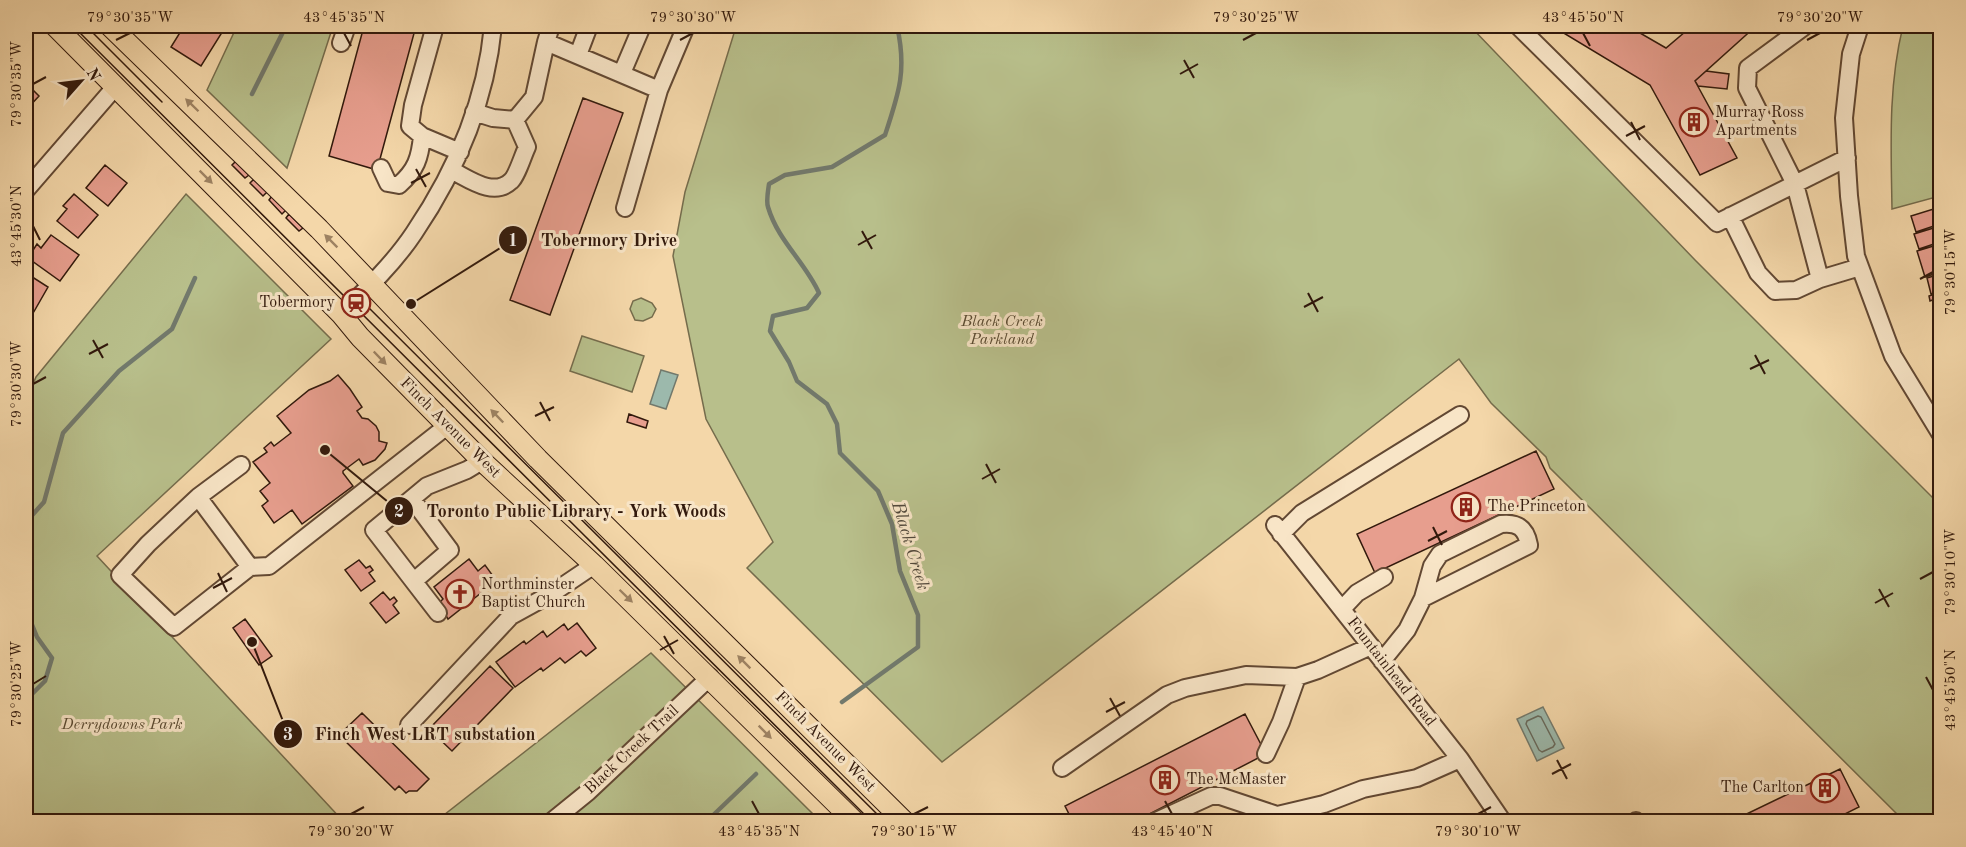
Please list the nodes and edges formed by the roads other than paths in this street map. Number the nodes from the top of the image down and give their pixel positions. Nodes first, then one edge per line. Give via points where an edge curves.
1 (55, 26) edge
2 (110, 26) edge
3 (347, 26) edge
4 (435, 26) edge
5 (493, 26) edge
6 (589, 26) edge
7 (642, 26) edge
8 (686, 26) edge
9 (1518, 26) edge
10 (1805, 26) edge
11 (1860, 26) edge
12 (548, 34) edge
13 (341, 43) dead end
14 (578, 55) junction
15 (622, 74) junction
16 (116, 86) junction
17 (659, 90) junction
18 (474, 112) junction
19 (515, 120) junction
20 (422, 136) junction
21 (460, 152) junction
22 (1846, 158) junction
23 (381, 168) dead end
24 (451, 170) junction
25 (1795, 184) junction
26 (26, 190) edge
27 (625, 208) dead end
28 (1731, 216) junction
29 (1860, 267) junction
30 (1820, 279) junction
31 (371, 284) junction
32 (341, 314) junction
33 (1460, 415) dead end
34 (447, 426) junction
35 (1940, 433) edge
36 (482, 461) junction
37 (241, 465) dead end
38 (198, 497) junction
39 (412, 499) junction
40 (594, 565) junction
41 (250, 567) junction
42 (1384, 577) dead end
43 (414, 581) junction
44 (1423, 598) junction
45 (1342, 609) junction
46 (438, 613) dead end
47 (1371, 646) junction
48 (1382, 660) junction
49 (710, 677) junction
50 (1297, 677) junction
51 (409, 725) dead end
52 (1266, 754) dead end
53 (1460, 759) junction
54 (1062, 768) dead end
55 (1275, 814) junction
56 (551, 822) edge
57 (855, 822) edge
58 (905, 822) edge
59 (1154, 822) edge
60 (1248, 822) edge
61 (1503, 822) edge

1 - 16 main road, Finch Avenue West
31 -> 2 main road, Finch Avenue West
3 - 13 street
4 - 20 street via 410,126
5 - 18 street
6 - 14 street
7 - 15 street
8 - 17 street
9 - 28 street via 1717,223
10 - 25 street via 1748,68 1747,88
11 - 22 street via 1851,54 1844,118
12 - 14 street
12 - 19 street via 534,97
14 - 15 street
15 - 17 street
16 - 26 street
16 -> 32 main road, Finch Avenue West
17 - 27 street
18 - 19 street
18 - 21 street
19 - 24 street via 527,147 512,181 487,188
20 - 21 street
20 - 23 street via 412,174 399,185 388,183
21 - 24 street
22 - 25 street
22 - 29 street
24 - 31 street via 414,233
25 - 28 street
25 - 30 street
28 - 30 street via 1758,273 1775,291 1796,290
29 - 30 street
29 - 35 street via 1893,356
31 - 32 street
58 -> 31 main road, Finch Avenue West via 538,459
32 -> 34 main road, Finch Avenue West
33 - 45 street, Fountainhead Road via 1278,530
34 - 36 main road, Finch Avenue West
34 - 41 street via 269,566
36 - 39 street via 427,486
36 - 40 main road, Finch Avenue West
37 - 38 street
38 - 41 street
38 - 41 street via 120,575 174,627
39 - 43 street via 450,550
39 - 43 street via 374,530
40 -> 49 main road, Finch Avenue West
40 - 51 street via 511,616
42 - 45 street via 1356,593
43 - 46 street
44 - 44 street via 1529,545 1527,535 1512,523 1501,524 1440,554 1432,566
44 - 48 street via 1407,630
45 - 47 street, Fountainhead Road
47 - 48 street, Fountainhead Road
47 - 50 street
48 - 53 street, Fountainhead Road
49 - 56 street, Black Creek Trail
49 -> 57 main road, Finch Avenue West
50 - 52 street
50 - 54 street via 1246,675 1167,695
53 - 55 street via 1417,778
53 - 61 street, Fountainhead Road
55 - 59 street via 1211,796
55 - 60 street

